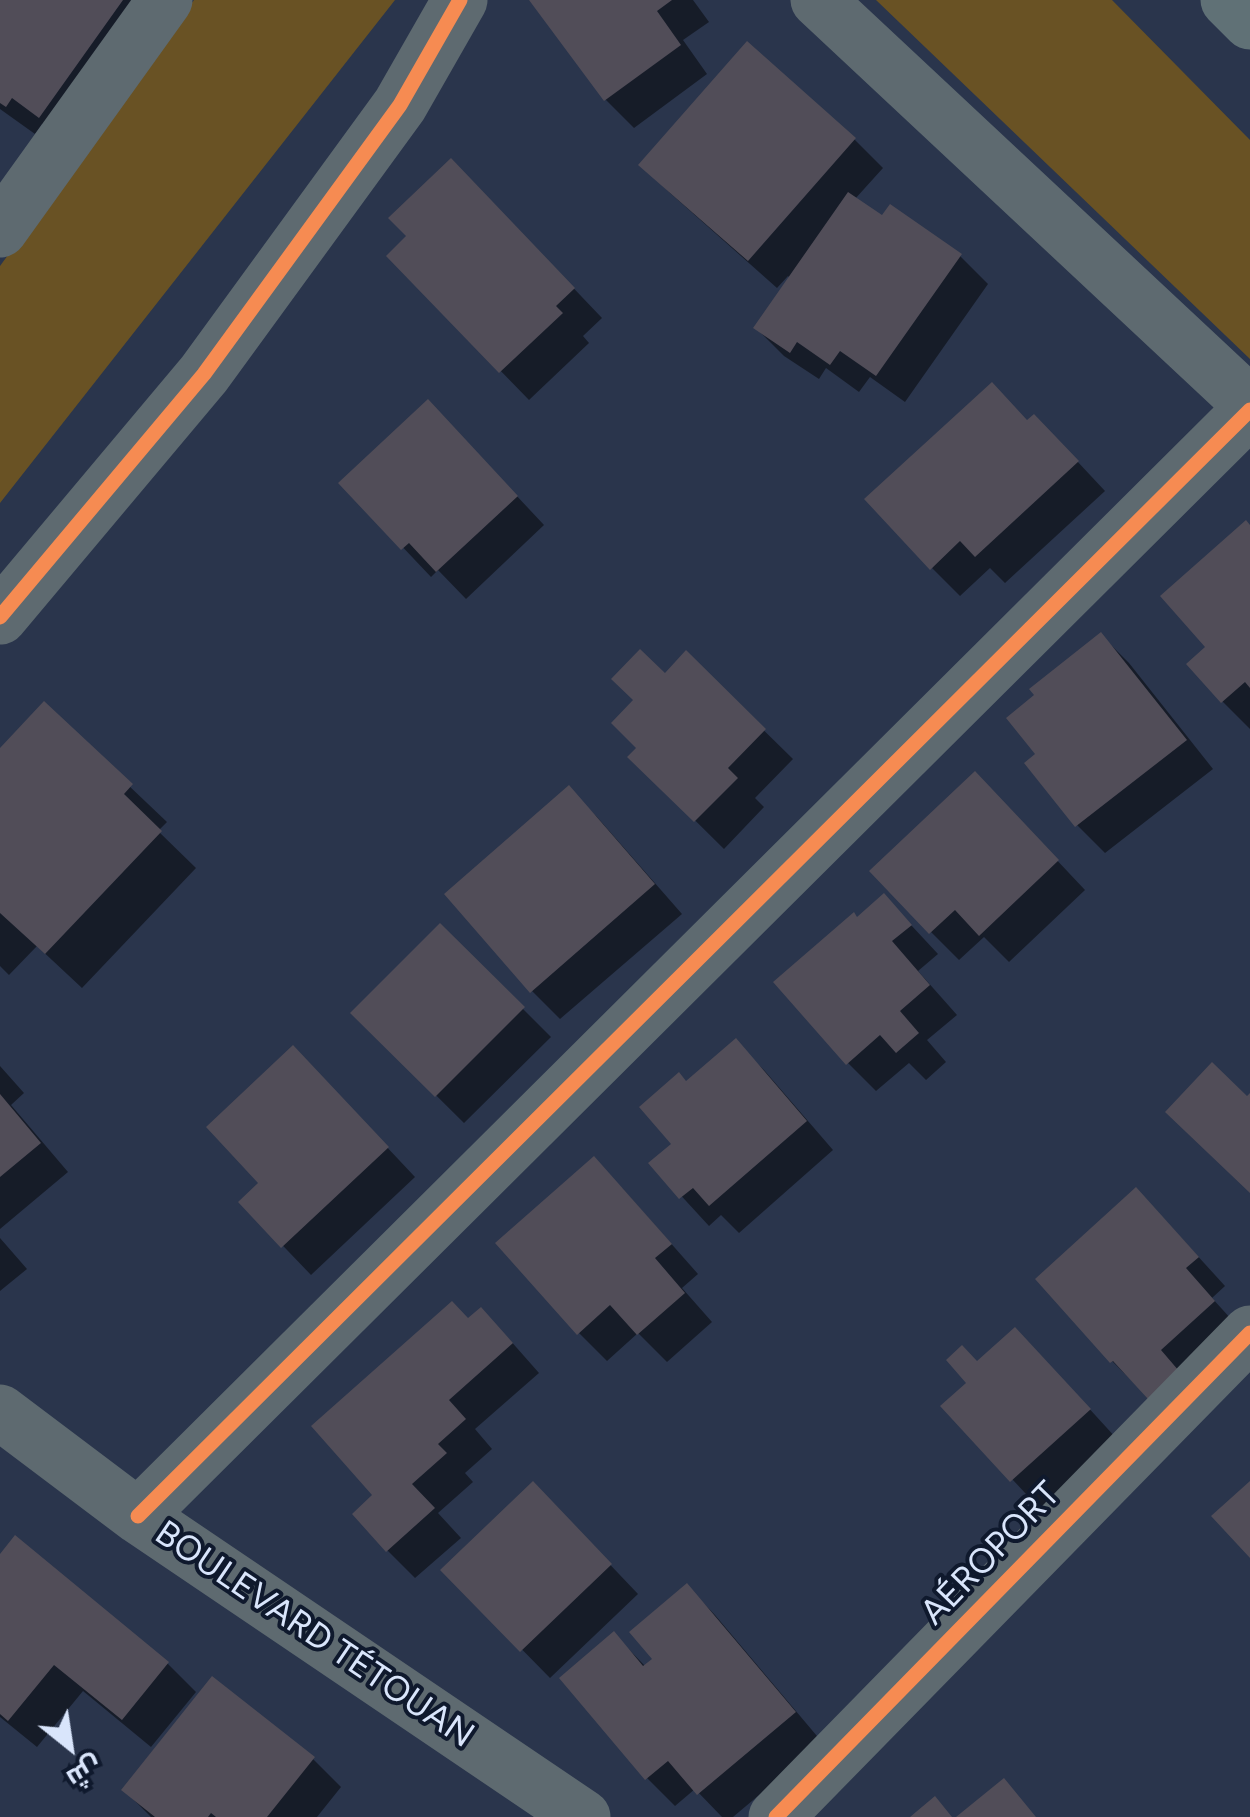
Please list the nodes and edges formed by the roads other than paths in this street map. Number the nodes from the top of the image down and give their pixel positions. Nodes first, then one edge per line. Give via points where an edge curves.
1 (165, 0) edge
2 (460, 0) edge
3 (818, 0) edge
4 (1228, 0) edge
5 (1250, 22) edge
6 (0, 230) edge
7 (1250, 407) edge
8 (0, 617) edge
9 (1250, 1333) edge
10 (0, 1412) edge
11 (138, 1516) junction
12 (583, 1817) edge
13 (776, 1817) edge

1 - 6 street
2 - 8 street via 400,105 204,374
3 - 7 street
4 - 5 highway
7 - 11 street
9 - 13 street, AÉROPORT
10 - 11 street, BOULEVARD TÉTOUAN
11 - 12 street, BOULEVARD TÉTOUAN

